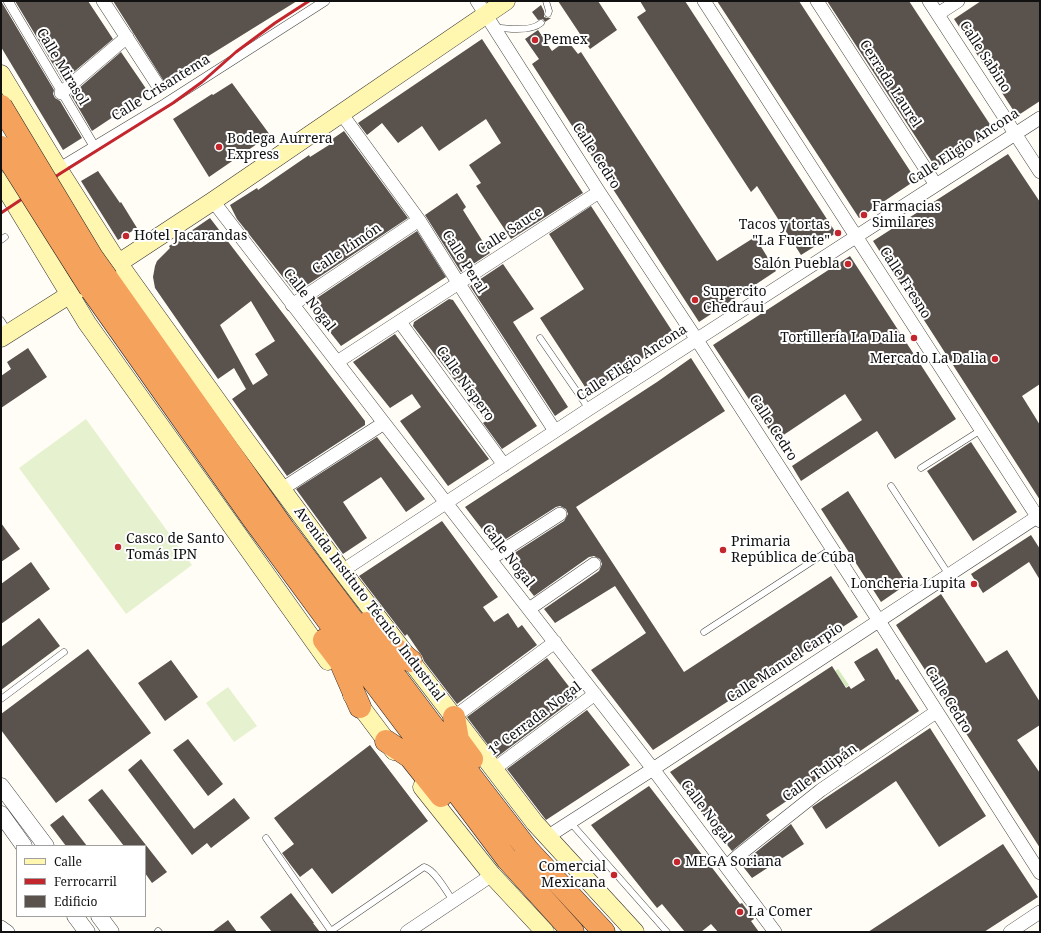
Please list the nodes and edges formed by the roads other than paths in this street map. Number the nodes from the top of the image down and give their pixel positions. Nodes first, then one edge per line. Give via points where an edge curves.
1 (8, 1) edge
2 (103, 1) edge
3 (325, 1) edge
4 (506, 1) edge
5 (546, 1) edge
6 (704, 1) edge
7 (817, 1) edge
8 (929, 1) edge
9 (958, 1) edge
10 (486, 14) edge
11 (548, 14) dead end
12 (938, 14) junction
13 (541, 23) dead end
14 (127, 37) junction
15 (1, 74) edge
16 (157, 84) dead end
17 (61, 93) junction
18 (1, 106) edge
19 (341, 113) junction
20 (1040, 118) edge
21 (1015, 134) junction
22 (94, 146) junction
23 (1, 147) edge
24 (58, 168) junction
25 (1040, 172) edge
26 (1, 181) edge
27 (936, 185) junction
28 (599, 192) junction
29 (11, 198) junction
30 (213, 200) junction
31 (419, 220) junction
32 (855, 236) junction
33 (119, 264) junction
34 (459, 284) junction
35 (69, 294) junction
36 (292, 305) junction
37 (400, 322) junction
38 (4, 330) edge
39 (540, 338) dead end
40 (697, 340) junction
41 (337, 362) junction
42 (159, 369) junction
43 (589, 409) junction
44 (384, 423) junction
45 (981, 430) junction
46 (555, 431) junction
47 (504, 466) junction
48 (921, 468) dead end
49 (891, 486) dead end
50 (282, 489) junction
51 (446, 502) junction
52 (560, 514) dead end
53 (1039, 518) edge
54 (277, 536) junction
55 (831, 549) junction
56 (490, 559) junction
57 (594, 564) dead end
58 (342, 571) junction
59 (950, 575) junction
60 (529, 609) junction
61 (879, 621) junction
62 (704, 632) dead end
63 (554, 642) junction
64 (64, 652) dead end
65 (411, 661) junction
66 (595, 694) junction
67 (1, 698) edge
68 (360, 707) junction
69 (936, 712) junction
70 (454, 718) junction
71 (386, 741) junction
72 (494, 769) junction
73 (654, 769) junction
74 (1, 786) edge
75 (1, 814) edge
76 (570, 822) junction
77 (509, 826) junction
78 (547, 837) junction
79 (266, 838) dead end
80 (23, 845) edge
81 (45, 845) edge
82 (507, 859) junction
83 (727, 866) junction
84 (1040, 873) edge
85 (492, 875) junction
86 (453, 901) junction
87 (1040, 912) edge
88 (76, 917) edge
89 (1, 927) edge
90 (8, 932) edge
91 (87, 932) edge
92 (408, 932) edge
93 (545, 932) edge
94 (574, 932) edge
95 (604, 932) edge
96 (634, 932) edge
97 (667, 932) edge
98 (775, 932) edge
99 (1010, 932) edge

1 - 17 street, Calle Mirasol
2 - 14 street
3 - 22 street, Calle Crisantema
4 - 10 main road
5 - 11 lane
6 - 32 street, Calle Fresno
7 - 27 street, Cerrada Laurel
8 - 12 street, Calle Sabino
9 - 12 street
10 - 13 lane via 510,29 526,29
10 - 19 main road
10 - 28 street, Calle Cedro
12 - 21 street, Calle Sabino
14 - 16 street
14 - 17 street
15 - 24 main road, Avenida Instituto Técnico Industrial
17 - 22 street, Calle Mirasol
18 - 42 highway, bridge
19 - 30 main road
19 - 31 street, Calle Peral
20 - 21 street, Calle Eligio Ancona
21 - 25 street, Calle Sabino
21 - 27 street, Calle Eligio Ancona
22 - 24 street, Calle Crisantema
23 - 42 highway, bridge via 90,288
24 - 29 street, Calle Crisantema
24 - 33 main road, Avenida Instituto Técnico Industrial
26 - 29 main road
27 - 32 street, Calle Eligio Ancona
28 - 34 street, Calle Sauce
28 - 40 street, Calle Cedro
29 - 35 main road
30 - 33 main road
30 - 36 street, Calle Nogal
31 - 34 street, Calle Peral
31 - 36 street, Calle Limón
32 - 40 street, Calle Eligio Ancona
32 - 45 street, Calle Fresno
33 - 35 main road
33 - 50 main road, Avenida Instituto Técnico Industrial
34 - 37 street, Calle Sauce
34 - 46 street, Calle Peral
35 - 38 main road
35 - 68 main road
36 - 41 street, Calle Nogal
37 - 41 street, Calle Sauce
37 - 47 street, Calle Níspero
39 - 43 lane
40 - 43 street, Calle Eligio Ancona
40 - 55 street, Calle Cedro
41 - 44 street, Calle Nogal
42 - 54 highway
43 - 46 street, Calle Eligio Ancona
44 - 50 street
44 - 51 street, Calle Nogal
45 - 48 lane
45 - 53 street, Calle Fresno
46 - 47 street, Calle Eligio Ancona
47 - 51 street, Calle Eligio Ancona
49 - 59 lane
50 - 58 main road, Avenida Instituto Técnico Industrial
51 - 56 street, Calle Nogal
51 - 58 street, Calle Eligio Ancona
52 - 56 street
53 - 59 street, Calle Manuel Carpio
54 - 65 highway via 308,546 373,631
54 - 68 highway via 275,572 340,661
54 - 77 highway
54 - 82 highway via 336,633
55 - 61 street, Calle Cedro
55 - 62 lane
56 - 60 street, Calle Nogal
57 - 60 street
58 - 65 main road, Avenida Instituto Técnico Industrial
59 - 61 street, Calle Manuel Carpio
60 - 63 street, Calle Nogal
61 - 69 street, Calle Cedro
61 - 73 street, Calle Manuel Carpio
63 - 66 street, Calle Nogal
63 - 70 street
64 - 67 lane
65 - 70 main road, Avenida Instituto Técnico Industrial
66 - 72 street, 1ª Cerrada Nogal
66 - 73 street, Calle Nogal
68 - 71 main road
69 - 83 street, Calle Tulipán via 821,790
69 - 84 street, Calle Cedro
70 - 72 main road, Avenida Instituto Técnico Industrial
70 - 77 highway via 458,740 496,791
71 - 82 highway via 410,757 479,844
71 - 85 main road
72 - 78 main road, Avenida Instituto Técnico Industrial
73 - 76 street, Calle Manuel Carpio
73 - 83 street, Calle Nogal
74 - 81 street
75 - 80 street
76 - 78 street, Calle Manuel Carpio
76 - 97 lane
77 - 95 highway
78 - 96 main road, Avenida Instituto Técnico Industrial
79 - 86 lane via 331,931 424,867 434,873
82 - 94 highway
83 - 98 street, Calle Nogal
85 - 86 street
85 - 93 main road
86 - 92 street
87 - 99 street
88 - 91 street
89 - 90 street

